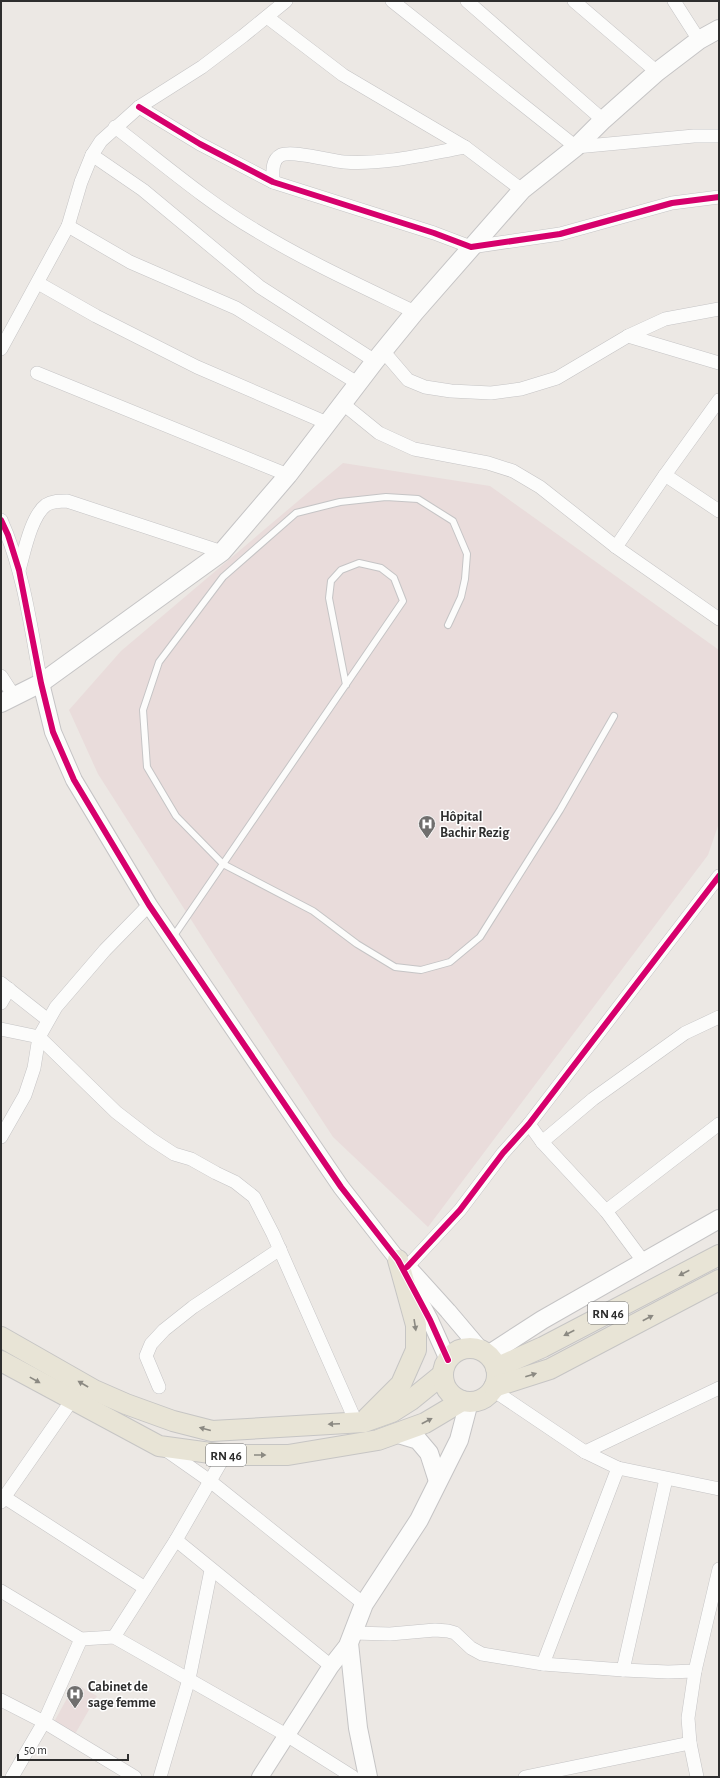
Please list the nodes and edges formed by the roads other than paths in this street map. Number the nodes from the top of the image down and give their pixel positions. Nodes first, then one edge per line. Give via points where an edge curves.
1 (286, 1) edge
2 (392, 1) edge
3 (467, 1) edge
4 (574, 1) edge
5 (674, 1) edge
6 (267, 17) junction
7 (719, 29) edge
8 (699, 40) junction
9 (657, 72) junction
10 (139, 107) junction
11 (603, 120) junction
12 (115, 127) junction
13 (719, 136) edge
14 (465, 147) junction
15 (576, 147) junction
16 (92, 155) junction
17 (273, 182) junction
18 (522, 190) junction
19 (719, 197) edge
20 (68, 226) junction
21 (472, 247) junction
22 (38, 284) junction
23 (719, 309) edge
24 (415, 312) junction
25 (628, 336) junction
26 (1, 349) edge
27 (379, 356) junction
28 (719, 363) edge
29 (37, 373) dead end
30 (358, 384) junction
31 (719, 400) edge
32 (342, 403) junction
33 (327, 423) junction
34 (288, 474) junction
35 (665, 475) junction
36 (719, 511) edge
37 (1, 520) edge
38 (616, 548) junction
39 (222, 552) junction
40 (19, 570) junction
41 (719, 618) edge
42 (448, 625) dead end
43 (1, 676) edge
44 (41, 683) junction
45 (346, 685) junction
46 (8, 700) edge
47 (614, 716) dead end
48 (223, 864) junction
49 (719, 876) edge
50 (149, 905) junction
51 (172, 938) junction
52 (5, 986) edge
53 (1, 1003) edge
54 (719, 1017) edge
55 (48, 1020) junction
56 (1, 1029) edge
57 (39, 1037) junction
58 (529, 1124) junction
59 (719, 1124) edge
60 (1, 1137) edge
61 (542, 1142) junction
62 (606, 1211) junction
63 (719, 1219) edge
64 (280, 1249) junction
65 (719, 1255) edge
66 (643, 1261) junction
67 (403, 1263) junction
68 (719, 1280) edge
69 (1, 1337) edge
70 (1, 1361) edge
71 (445, 1367) junction
72 (490, 1370) junction
73 (159, 1387) dead end
74 (719, 1388) edge
75 (72, 1400) junction
76 (466, 1402) junction
77 (360, 1422) junction
78 (398, 1434) junction
79 (159, 1446) junction
80 (585, 1452) junction
81 (225, 1455) junction
82 (618, 1468) junction
83 (666, 1479) junction
84 (210, 1481) junction
85 (438, 1482) junction
86 (719, 1489) edge
87 (3, 1499) edge
88 (176, 1540) junction
89 (719, 1569) edge
90 (211, 1570) junction
91 (145, 1588) junction
92 (1, 1591) edge
93 (364, 1604) junction
94 (114, 1637) junction
95 (351, 1638) junction
96 (81, 1639) junction
97 (543, 1664) junction
98 (332, 1666) junction
99 (623, 1670) junction
100 (695, 1671) junction
101 (189, 1679) junction
102 (1, 1700) edge
103 (44, 1722) junction
104 (288, 1736) junction
105 (690, 1743) junction
106 (12, 1777) edge
107 (135, 1777) edge
108 (160, 1777) edge
109 (260, 1777) edge
110 (354, 1777) edge
111 (368, 1777) edge
112 (525, 1777) edge
113 (696, 1777) edge

1 - 6 street
2 - 15 street
3 - 11 street
4 - 9 street
5 - 8 street
6 - 10 street via 202,67
6 - 14 street via 343,75
7 - 8 main road
8 - 9 main road
9 - 11 main road
10 - 12 street
10 - 17 street via 200,144
11 - 15 main road
12 - 16 street
12 - 24 street via 210,200 254,230 304,258
13 - 15 street
14 - 17 street via 367,163 284,154 276,160 272,170
14 - 18 street
15 - 18 main road
16 - 20 street
16 - 27 street via 143,190 260,287
17 - 21 street
18 - 21 main road
19 - 21 street via 672,203 560,234
20 - 22 street
20 - 30 street via 130,262 236,308
21 - 24 main road
22 - 26 street
22 - 33 street via 197,367
23 - 25 street via 665,319
24 - 27 main road
25 - 27 street via 557,378 521,389 491,393 425,387 408,380
25 - 28 street
27 - 30 main road
29 - 34 street
30 - 32 main road
31 - 35 street
32 - 33 main road
32 - 38 street via 379,433 414,449 488,463 513,471 552,496
33 - 34 main road
34 - 39 main road
35 - 36 street
35 - 38 street
37 - 40 street
38 - 41 street
39 - 40 street via 67,501 54,502 46,505 34,522
39 - 44 main road
40 - 44 street
42 - 48 lane via 466,579 467,554 453,521 418,499 386,498 340,502 296,513 223,576 159,662 143,710 147,767 176,816
43 - 46 street
44 - 46 main road
44 - 50 street via 53,732 74,780
45 - 45 lane via 403,601 394,578 381,568 359,563 341,570 331,581 329,598
45 - 48 lane
47 - 48 lane via 560,810 480,937 450,962 421,970 395,967 356,944 313,911
48 - 51 lane
49 - 58 street
50 - 51 street
50 - 55 street via 100,956
51 - 67 street via 342,1188
52 - 53 street
52 - 55 street
54 - 61 street via 685,1033 593,1099
55 - 57 street
56 - 57 street
57 - 60 street via 32,1079 26,1095
57 - 64 street via 116,1112 151,1139 174,1154 191,1159 235,1182 254,1198
58 - 61 street
58 - 67 street via 503,1153 460,1210
59 - 62 street
61 - 62 street
62 - 66 street
63 - 66 main road
64 - 73 street via 193,1307 151,1344 146,1356
64 - 77 street
65 -> 72 main road, RN 46 via 543,1347
66 - 72 main road via 542,1320
67 - 71 street via 430,1320
67 - 72 street via 448,1311
67 -> 77 main road via 416,1325 416,1350 401,1384
72 -> 68 main road, RN 46 via 550,1369
77 -> 69 main road, RN 46 via 212,1431 173,1421 119,1402
70 -> 75 main road, RN 46
71 - 72 main road via 459,1350 474,1348
71 - 76 main road via 444,1383 448,1391
71 - 77 main road, RN 46 via 411,1400 392,1412
72 - 76 main road via 483,1399
72 - 80 street
74 - 80 street
75 - 79 main road, RN 46
75 - 87 street
78 -> 76 main road, RN 46
76 - 85 main road via 460,1440
81 -> 78 main road, RN 46 via 288,1455 378,1440
78 - 85 main road via 418,1440 429,1453
79 - 81 main road, RN 46
79 - 84 street
80 - 82 street
81 - 84 street
82 - 83 street
82 - 97 street
83 - 86 street
83 - 99 street
84 - 88 street
84 - 93 street
85 - 93 main road via 419,1520
87 - 91 street
88 - 90 street
88 - 91 street
89 - 100 street
90 - 98 street
90 - 101 street
91 - 94 street
92 - 96 street
93 - 95 main road
94 - 96 street
94 - 101 street
95 - 97 street via 448,1631 482,1654
95 - 98 street
95 - 111 main road via 358,1728
96 - 103 street
97 - 99 street
98 - 104 street
99 - 100 street
100 - 105 street via 688,1718
101 - 104 street
101 - 108 street
102 - 103 street
103 - 106 street
103 - 107 street
104 - 109 street
104 - 110 street
105 - 112 street
105 - 113 street

